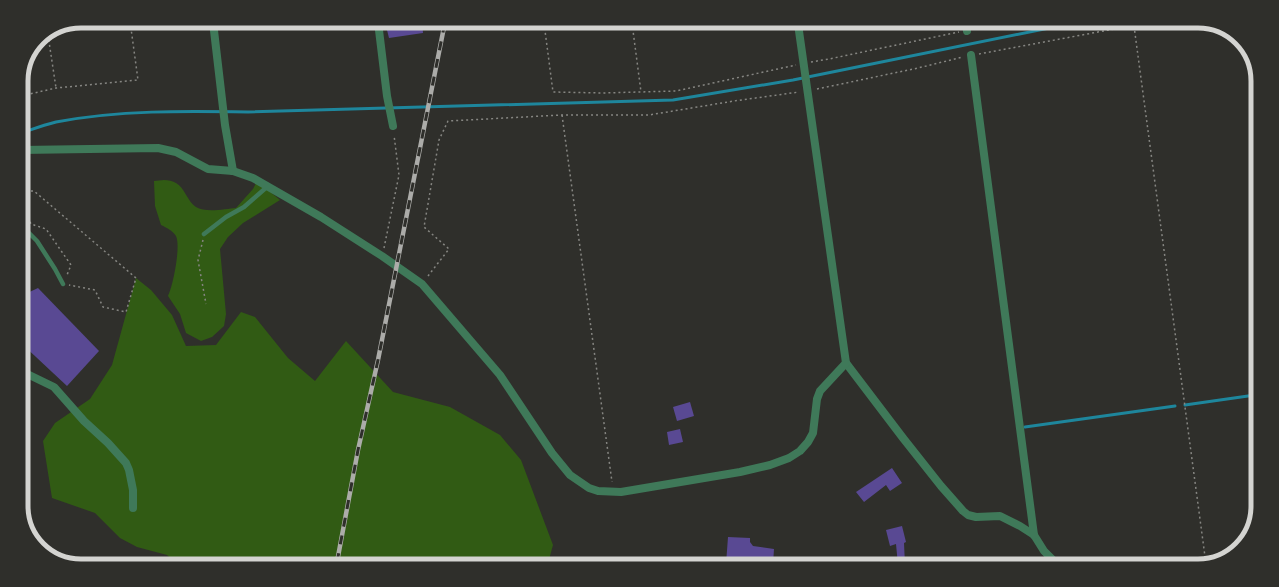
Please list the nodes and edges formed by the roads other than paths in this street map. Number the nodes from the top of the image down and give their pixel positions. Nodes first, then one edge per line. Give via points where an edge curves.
1 (214, 28) edge
2 (379, 28) edge
3 (799, 28) edge
4 (971, 55) dead end
5 (392, 126) road end
6 (28, 149) edge
7 (233, 171) junction
8 (268, 186) junction
9 (28, 232) edge
10 (204, 234) road end
11 (63, 284) road end
12 (846, 363) junction
13 (28, 374) edge
14 (133, 508) dead end
15 (1034, 535) junction
16 (1052, 559) edge

1 - 7 street
2 - 5 street
3 - 12 street
4 - 15 street
6 - 7 street via 158,148 176,152 208,169
7 - 8 street
8 - 10 lane
8 - 12 street via 321,217 422,284 500,376 570,475 598,491 621,492 740,472 789,458 808,442 820,391
9 - 11 lane via 37,241
12 - 15 street via 963,511 976,517 1000,516
13 - 14 street via 54,387 126,463 133,490
15 - 16 street

